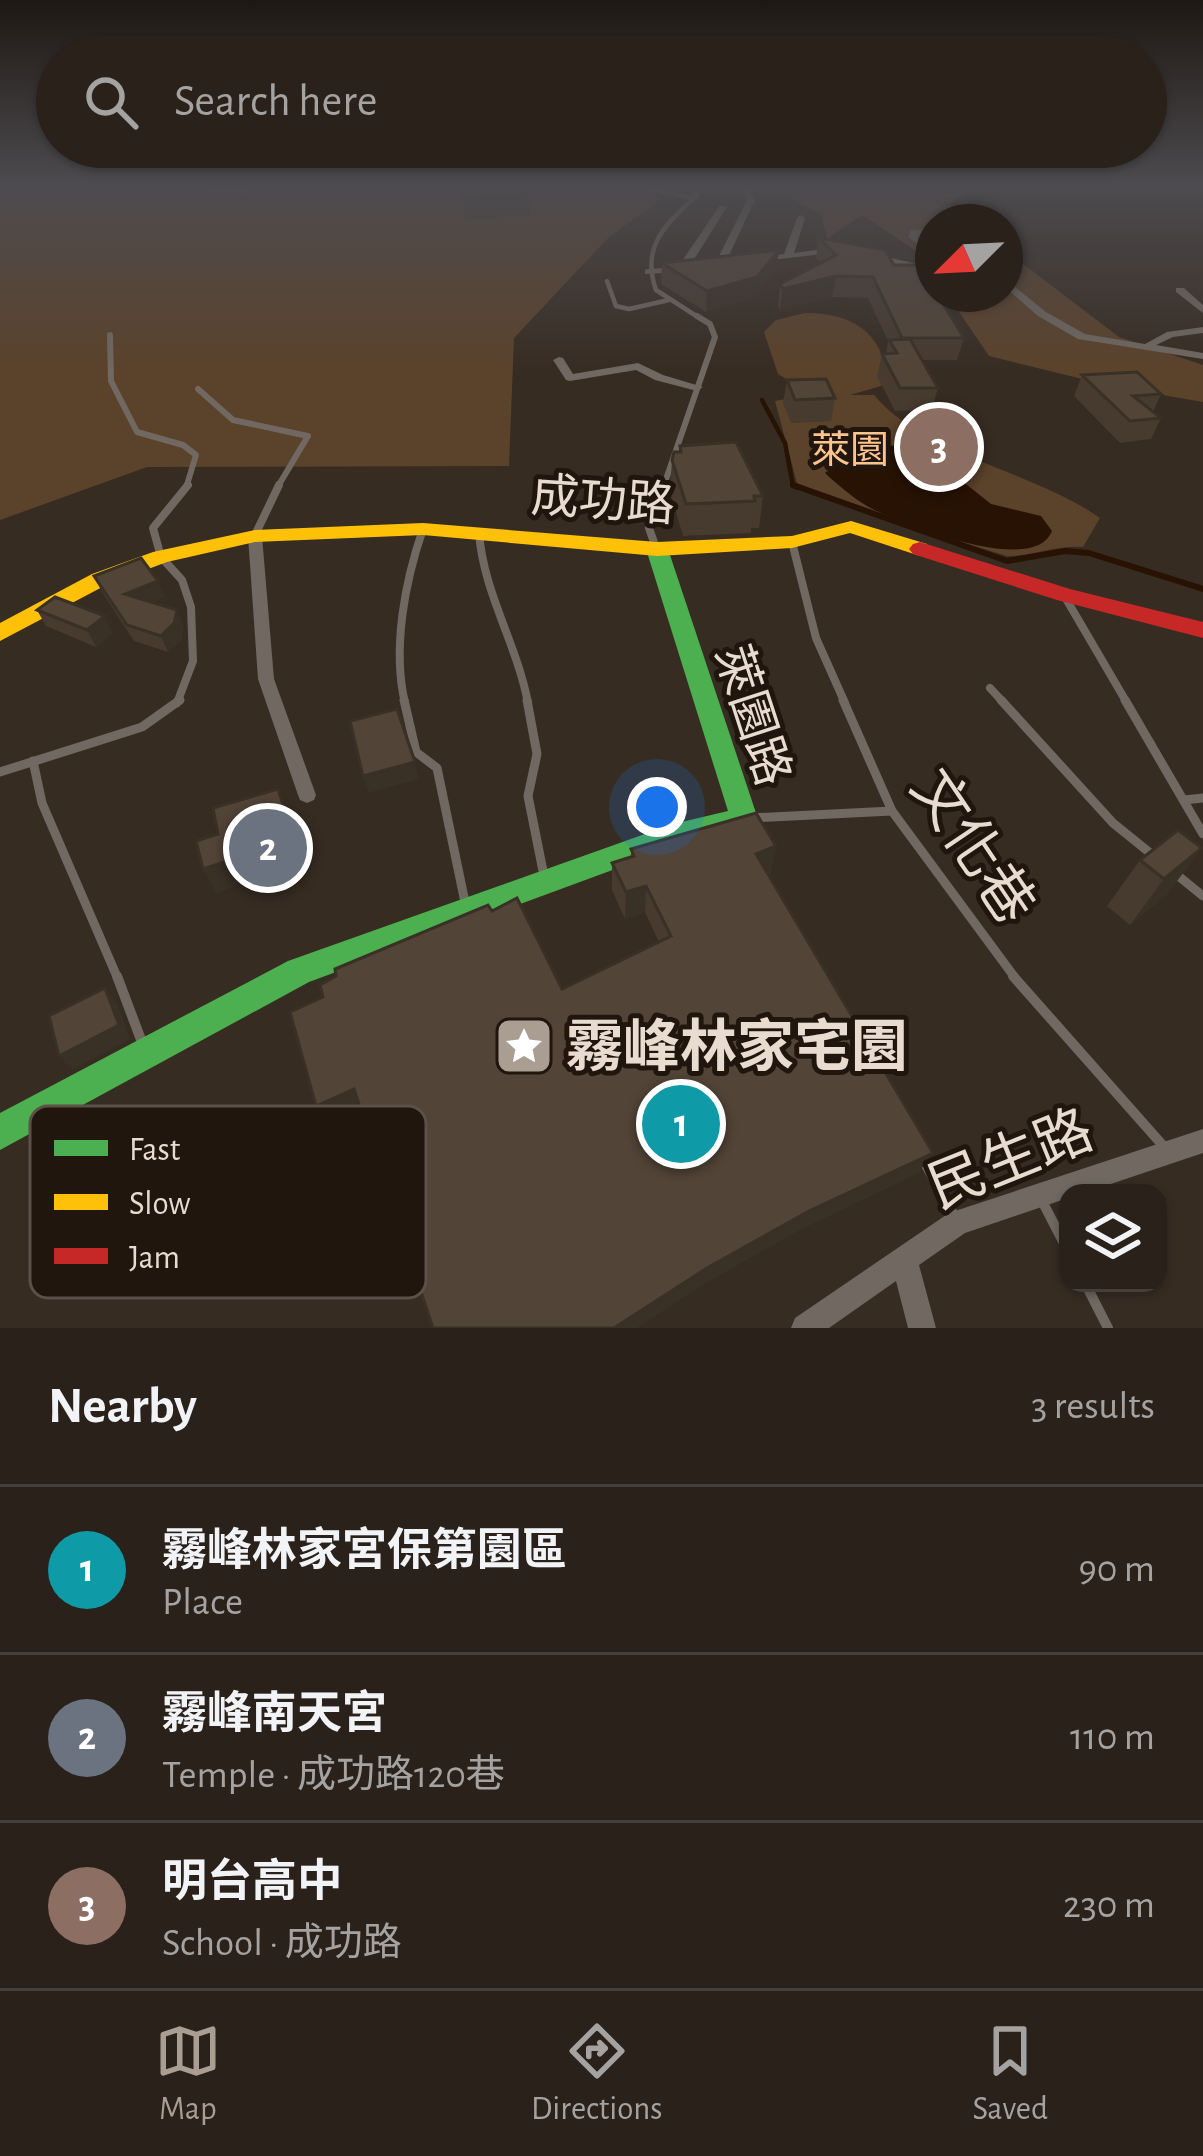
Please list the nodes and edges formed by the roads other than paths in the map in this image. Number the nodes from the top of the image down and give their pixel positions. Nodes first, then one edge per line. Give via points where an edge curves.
1 (655, 247) edge
2 (696, 247) edge
3 (728, 247) edge
4 (791, 247) edge
5 (846, 250) edge
6 (861, 253) edge
7 (788, 255) junction
8 (719, 266) junction
9 (915, 267) edge
10 (681, 270) junction
11 (648, 272) junction
12 (607, 281) dead end
13 (1180, 290) dead end
14 (1023, 298) edge
15 (670, 300) junction
16 (1203, 310) edge
17 (1203, 330) edge
18 (110, 335) dead end
19 (1150, 345) junction
20 (1203, 356) edge
21 (559, 360) dead end
22 (697, 386) junction
23 (198, 389) dead end
24 (423, 529) junction
25 (479, 532) junction
26 (255, 536) junction
27 (792, 542) junction
28 (657, 549) junction
29 (161, 557) junction
30 (1065, 596) junction
31 (1203, 630) edge
32 (0, 633) edge
33 (990, 688) dead end
34 (33, 761) junction
35 (0, 772) edge
36 (307, 795) dead end
37 (1203, 798) edge
38 (1184, 800) junction
39 (892, 811) junction
40 (744, 819) junction
41 (1203, 834) edge
42 (546, 883) junction
43 (1203, 896) edge
44 (466, 909) junction
45 (146, 1052) junction
46 (47, 1106) edge
47 (30, 1116) edge
48 (0, 1132) edge
49 (1203, 1141) edge
50 (913, 1142) edge
51 (1167, 1150) junction
52 (1040, 1195) junction
53 (958, 1222) junction
54 (1059, 1233) edge
55 (905, 1263) junction
56 (1090, 1292) edge
57 (805, 1328) edge
58 (922, 1328) edge
59 (1108, 1328) edge

1 - 11 lane
2 - 10 street
3 - 8 street
4 - 7 street
5 - 7 street
6 - 9 street
7 - 8 street
8 - 10 street
10 - 11 street
11 - 15 lane, 萊園路
12 - 15 lane via 616,306
13 - 16 street
14 - 19 street via 1082,338
15 - 22 lane, 萊園路 via 715,337
17 - 19 street
18 - 29 lane via 110,390 130,410 137,432 196,455 184,494 153,528
19 - 20 street
21 - 22 street via 570,378 638,366
22 - 28 lane, 萊園路 via 650,527
23 - 26 lane via 247,430 308,436
24 - 25 street, 成功路
24 - 26 street, 成功路
24 - 44 lane via 408,572 400,682 416,752 437,768
25 - 28 street, 成功路
25 - 42 lane via 481,562 521,665 537,754 528,796
26 - 29 street, 成功路
26 - 36 street via 266,679
27 - 28 street, 成功路
27 - 30 street, 成功路 via 866,530
27 - 39 lane, 文化巷 via 816,638
28 - 40 street, 萊園路
29 - 32 street, 成功路 via 61,597
29 - 34 lane via 181,570 196,661 172,710
30 - 31 street, 成功路
30 - 38 lane
33 - 43 lane via 1112,823
34 - 35 lane
34 - 45 lane
37 - 38 lane
38 - 41 lane
39 - 40 lane
39 - 51 lane, 文化巷 via 1008,970
40 - 42 street, 萊園路
42 - 44 street, 萊園路
44 - 45 street, 萊園路 via 299,971
45 - 46 street, 萊園路
47 - 48 street, 萊園路
49 - 51 street, 民生路
50 - 53 lane
51 - 52 street, 民生路
52 - 53 street, 民生路
52 - 54 lane
53 - 55 street, 民生路
55 - 57 street, 民生路
55 - 58 street
56 - 59 lane

